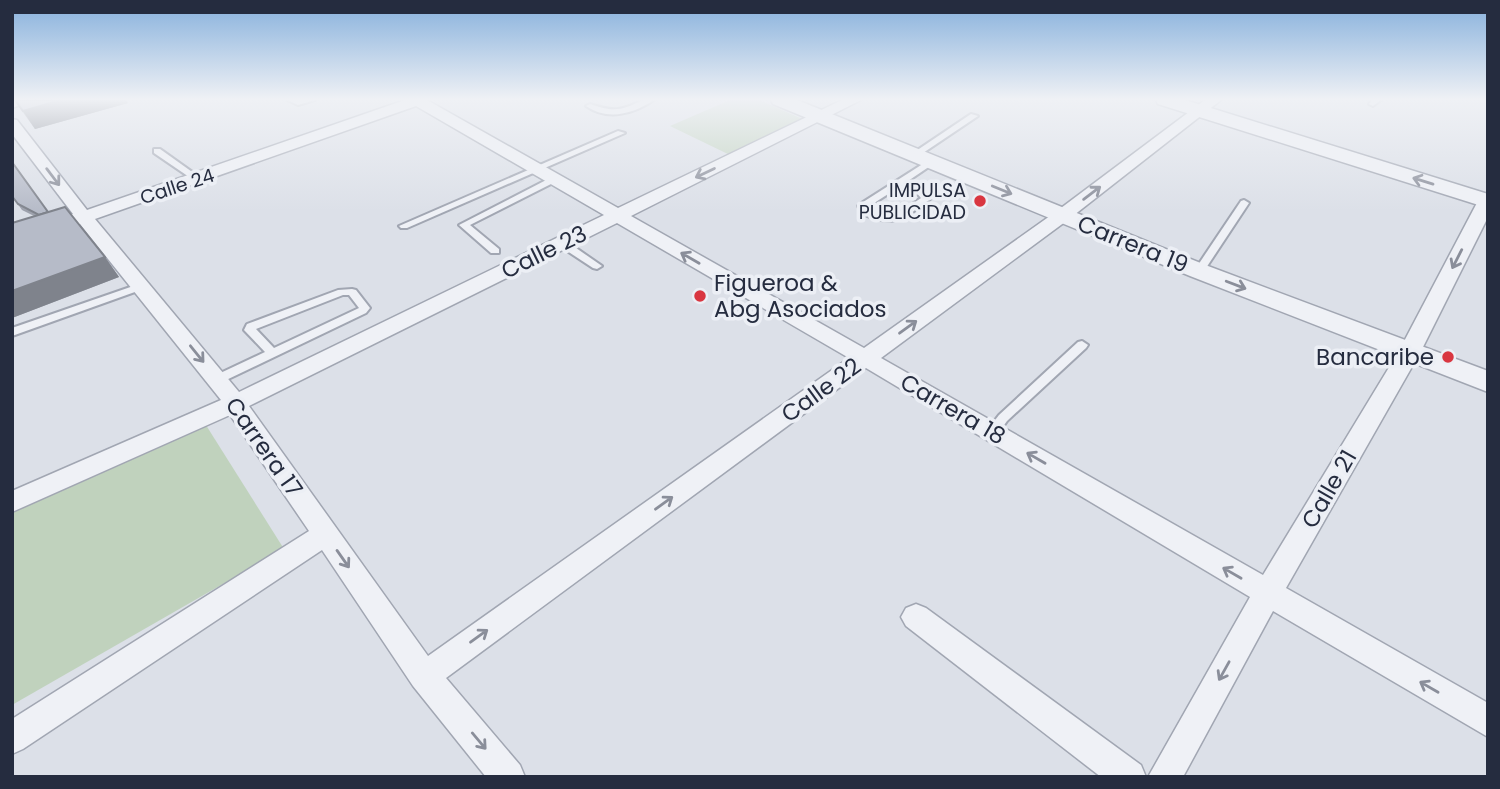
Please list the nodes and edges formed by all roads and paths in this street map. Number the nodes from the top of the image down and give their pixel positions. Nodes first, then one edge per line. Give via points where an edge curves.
1 (23, 137) edge
2 (316, 137) edge
3 (480, 137) edge
4 (614, 137) edge
5 (780, 137) edge
6 (870, 137) edge
7 (949, 137) edge
8 (1166, 137) edge
9 (1298, 137) edge
10 (157, 150) dead end
11 (923, 158) junction
12 (545, 175) junction
13 (198, 180) junction
14 (901, 181) junction
15 (1487, 200) edge
16 (1244, 203) dead end
17 (1063, 215) junction
18 (83, 216) junction
19 (618, 216) junction
20 (404, 226) dead end
21 (12, 240) edge
22 (562, 243) junction
23 (495, 251) dead end
24 (597, 266) dead end
25 (1199, 271) junction
26 (142, 286) junction
27 (12, 331) edge
28 (1082, 345) dead end
29 (1410, 351) junction
30 (272, 353) junction
31 (865, 358) junction
32 (218, 379) junction
33 (1488, 382) edge
34 (233, 404) junction
35 (992, 432) junction
36 (12, 502) edge
37 (325, 534) junction
38 (1268, 593) junction
39 (916, 617) dead end
40 (424, 676) junction
41 (1488, 721) edge
42 (12, 738) edge
43 (509, 777) edge
44 (1129, 777) edge
45 (1166, 777) edge

1 -> 18 street, Carrera 17
2 - 13 street, Calle 24
3 - 12 street, Carrera 18
4 - 12 lane
5 -> 19 street, Calle 23
6 - 11 street, Carrera 19
7 - 11 lane
17 -> 8 street, Calle 22
15 -> 9 street
10 - 13 lane
11 - 14 lane
11 -> 17 street, Carrera 19
12 - 19 street, Carrera 18
12 - 20 lane
12 - 23 lane via 464,225
13 - 18 street, Calle 24
14 - 14 lane via 863,206 865,212 890,220 926,198
15 -> 29 street, Calle 21
16 - 25 lane
17 - 25 street, Carrera 19
31 -> 17 street, Calle 22
18 - 21 street, Calle 24
18 - 26 street, Carrera 17
19 - 22 street, Calle 23
31 -> 19 street, Carrera 18
22 - 24 lane
22 - 34 street, Calle 23
25 -> 29 street, Carrera 19
26 - 27 lane
26 -> 32 street, Carrera 17
28 - 35 lane
29 - 33 street, Carrera 19
29 - 38 street, Calle 21
30 - 30 lane via 362,311 361,300 352,292 342,292 251,327
30 - 32 lane
31 - 35 street, Carrera 18
40 -> 31 street, Calle 22
32 - 34 street, Carrera 17
34 - 36 street, Calle 23
34 - 37 street, Carrera 17
38 -> 35 street, Carrera 18
37 -> 40 street, Carrera 17
37 - 42 street
41 -> 38 street, Carrera 18
38 -> 45 street, Calle 21
39 - 44 street
40 -> 43 street, Carrera 17

